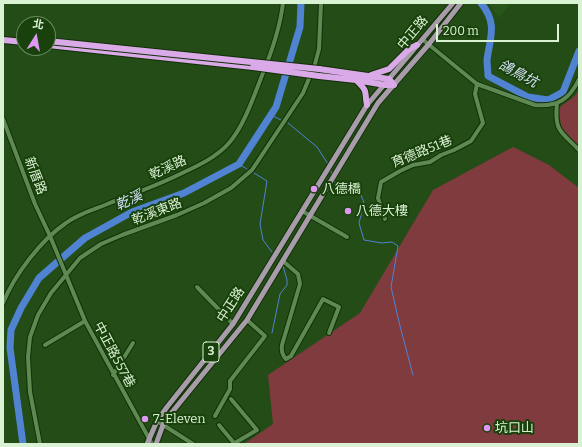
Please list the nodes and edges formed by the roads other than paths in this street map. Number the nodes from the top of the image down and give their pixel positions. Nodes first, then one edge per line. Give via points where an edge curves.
1 (283, 3) edge
2 (320, 3) edge
3 (453, 3) edge
4 (461, 3) edge
5 (3, 36) edge
6 (16, 37) edge
7 (422, 39) junction
8 (3, 40) edge
9 (16, 41) edge
10 (56, 42) edge
11 (428, 44) junction
12 (417, 45) junction
13 (56, 46) edge
14 (368, 75) junction
15 (579, 79) edge
16 (356, 80) junction
17 (392, 82) junction
18 (477, 84) junction
19 (385, 85) junction
20 (557, 103) junction
21 (367, 105) junction
22 (3, 119) edge
23 (579, 150) edge
24 (302, 211) junction
25 (310, 216) junction
26 (385, 219) dead end
27 (347, 237) dead end
28 (51, 238) junction
29 (283, 261) junction
30 (65, 273) junction
31 (198, 287) dead end
32 (3, 302) edge
33 (245, 304) junction
34 (254, 308) junction
35 (247, 320) junction
36 (85, 321) junction
37 (233, 324) junction
38 (329, 333) dead end
39 (133, 343) dead end
40 (44, 345) dead end
41 (113, 375) junction
42 (231, 399) dead end
43 (215, 416) dead end
44 (157, 421) junction
45 (163, 425) junction
46 (219, 425) dead end
47 (150, 442) edge
48 (40, 444) edge
49 (156, 444) edge
50 (193, 444) edge
51 (234, 444) edge

1 - 28 street, 乾溪路 via 268,60 243,121 229,144 213,157 188,171 67,222
2 - 30 street, 乾溪東路 via 318,49 309,82 304,94 252,170 231,188 178,216 101,244 80,258
3 - 7 main road, 中正路 / 3
4 - 11 main road, 中正路 / 3
5 - 6 highway
7 - 11 street
7 - 12 main road, 中正路 / 3
8 - 9 highway
10 - 14 highway, bridge
11 - 17 main road, 中正路 / 3
11 - 18 street
12 - 14 highway via 409,48 389,69
12 - 17 main road, 中正路 / 3
13 - 16 highway, bridge
14 - 17 highway
15 - 20 street via 569,96
16 - 19 highway
16 - 21 highway via 366,90
17 - 19 highway
17 - 25 main road, 中正路 / 3
18 - 20 street via 535,105
18 - 26 street, 育德路51巷 via 475,94 482,123 471,141 430,162 413,165 381,182 378,198
19 - 21 main road, 3
20 - 23 street via 556,124 563,135
21 - 24 main road, 中正路 / 3
22 - 28 street, 新厝路 via 35,204
24 - 25 street
24 - 33 main road, 中正路 / 3
25 - 27 street
25 - 29 main road, 中正路 / 3
28 - 30 street, 新厝路
28 - 32 street, 乾溪路 via 33,255
29 - 34 main road, 中正路 / 3
29 - 38 street via 298,274 300,284 281,349 283,357 286,359 291,356 322,300 340,307
30 - 36 street, 中正路557巷
30 - 48 street, 乾溪東路 via 38,315 30,337 30,392
31 - 37 street
33 - 34 main road
33 - 37 main road, 中正路 / 3
34 - 35 main road, 中正路 / 3
35 - 43 street via 265,336 230,381 230,389
35 - 45 main road, 中正路 / 3
36 - 40 street
36 - 41 street, 中正路557巷
37 - 44 main road, 中正路 / 3
39 - 41 street
41 - 47 street, 中正路557巷
42 - 51 street via 257,430
44 - 45 street
44 - 47 main road, 中正路 / 3
45 - 49 main road, 中正路 / 3
45 - 50 street
46 - 51 street

